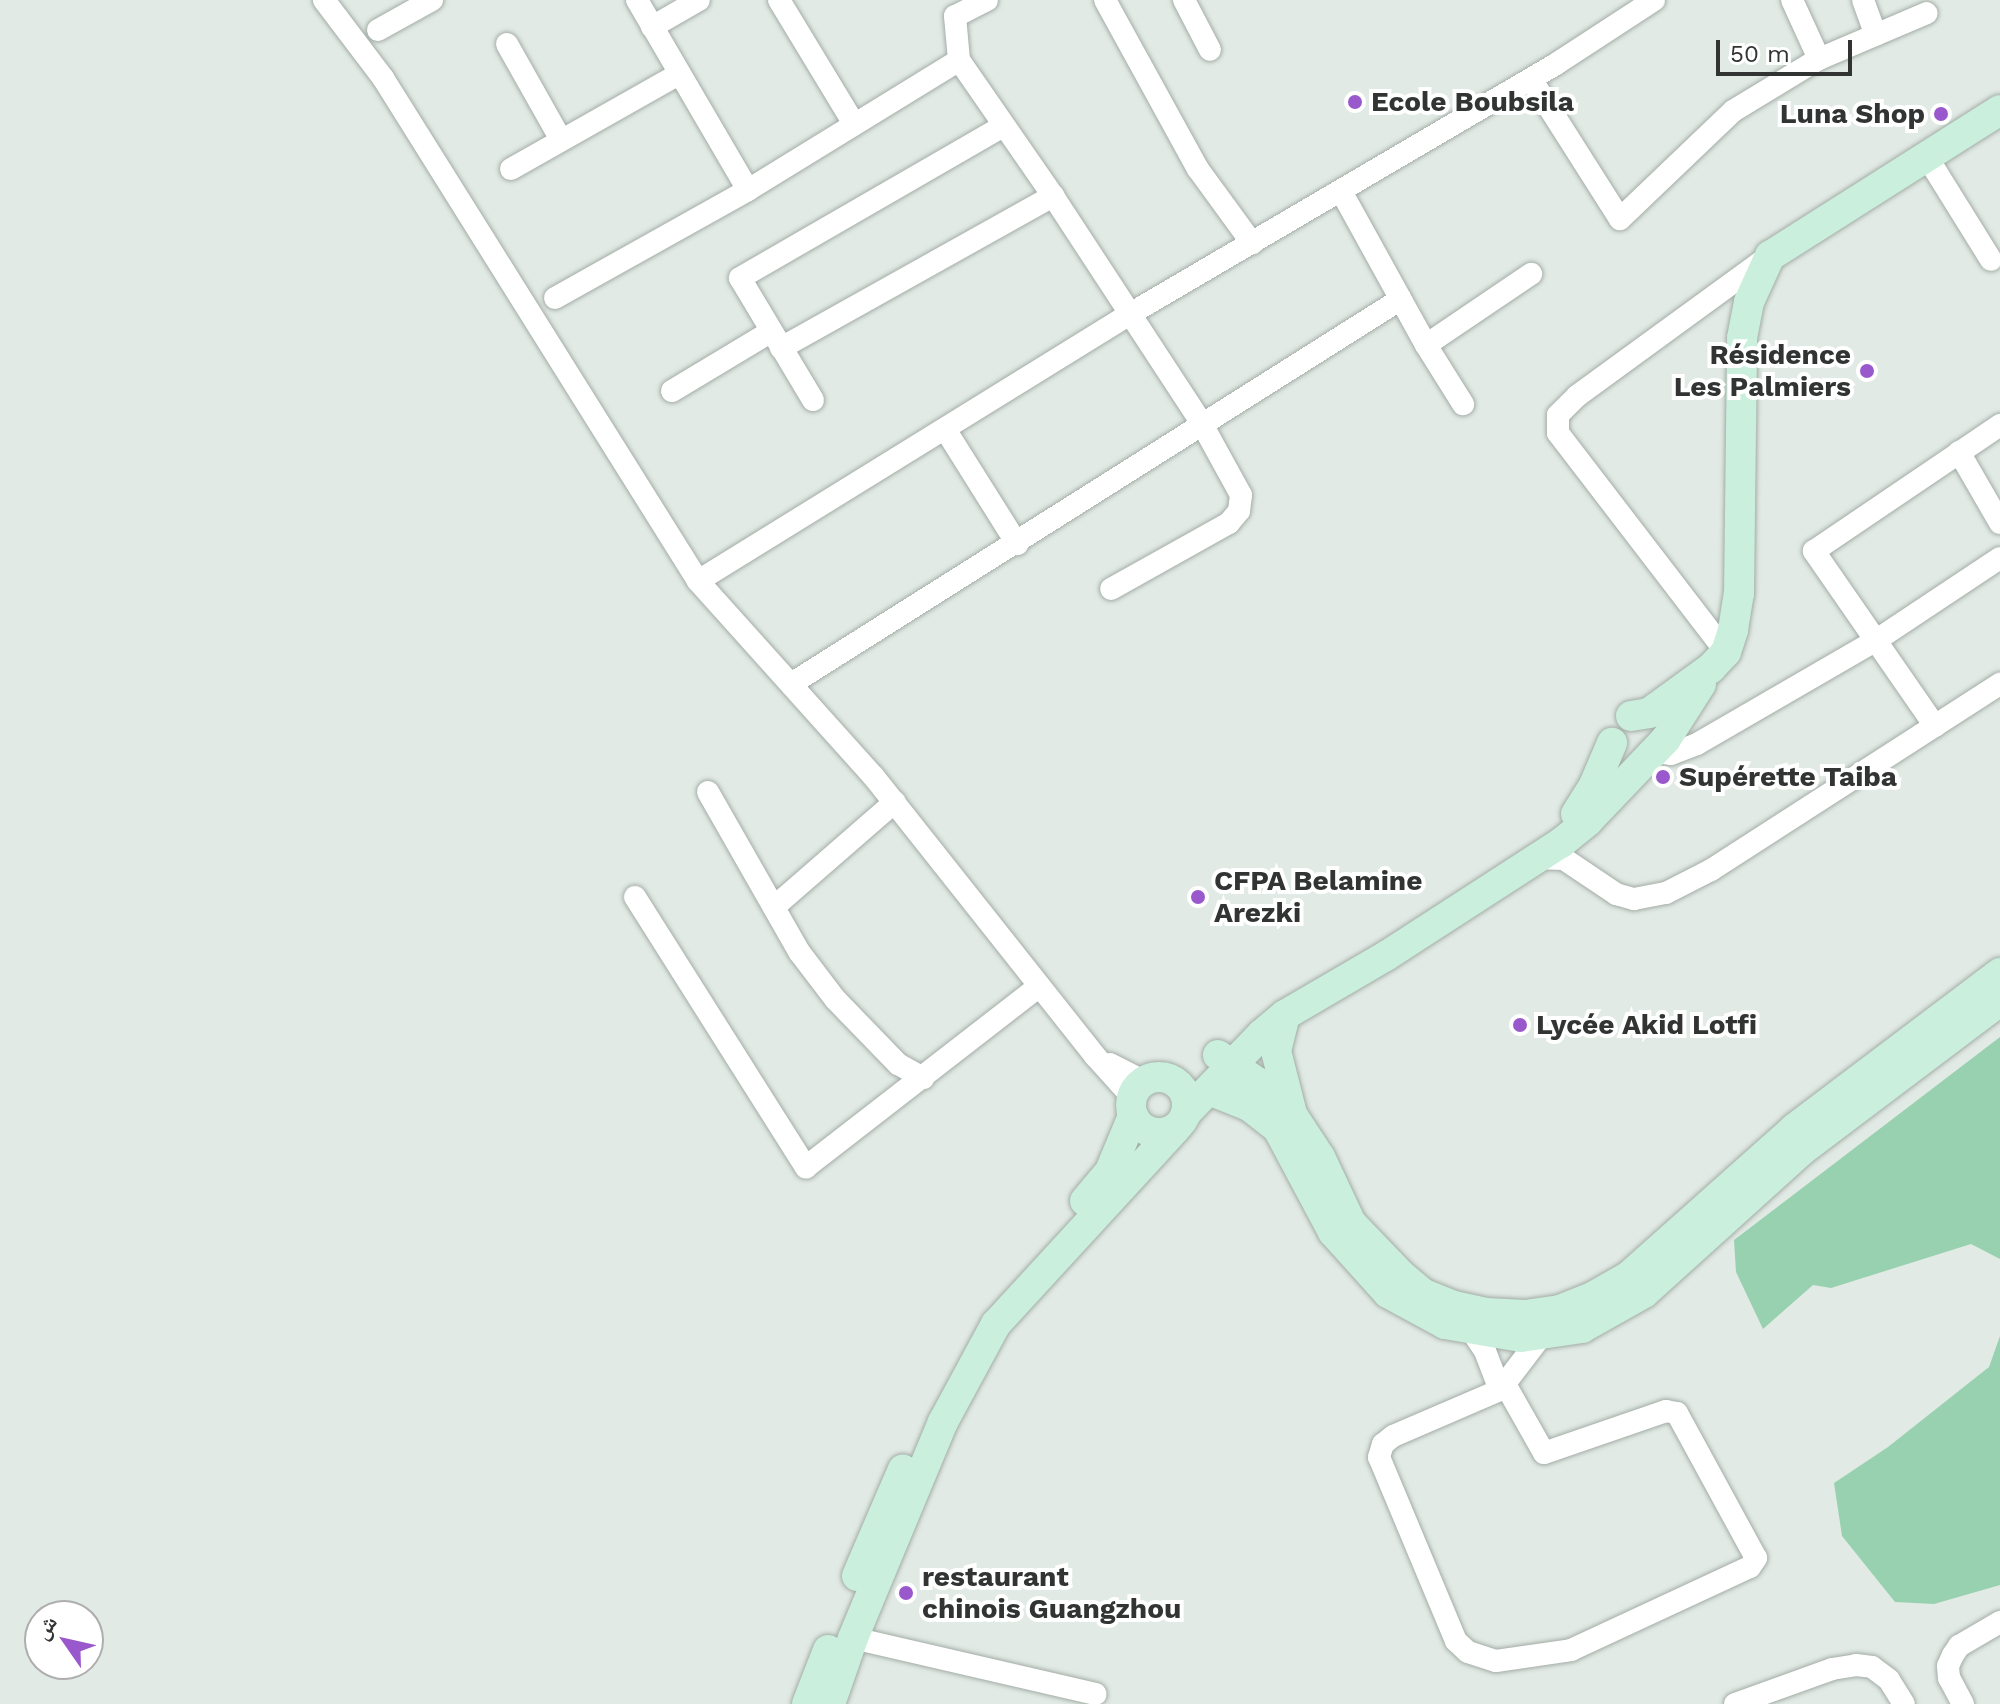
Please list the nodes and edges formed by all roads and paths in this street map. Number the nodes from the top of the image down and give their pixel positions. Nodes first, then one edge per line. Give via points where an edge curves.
1 (324, 0) edge
2 (432, 0) edge
3 (637, 0) edge
4 (699, 0) edge
5 (779, 0) edge
6 (987, 0) edge
7 (1105, 0) edge
8 (1184, 0) edge
9 (1654, 0) edge
10 (1792, 0) edge
11 (1863, 0) edge
12 (950, 8) edge
13 (1927, 13) dead end
14 (652, 27) junction
15 (378, 30) dead end
16 (1876, 35) junction
17 (507, 44) dead end
18 (1210, 50) dead end
19 (1819, 59) junction
20 (959, 60) junction
21 (679, 74) junction
22 (1531, 79) junction
23 (2000, 110) edge
24 (854, 124) junction
25 (1003, 126) junction
26 (561, 140) junction
27 (1927, 157) junction
28 (511, 169) dead end
29 (748, 190) junction
30 (1341, 191) junction
31 (1053, 196) junction
32 (1252, 243) junction
33 (1770, 256) junction
34 (1991, 260) dead end
35 (1531, 274) dead end
36 (555, 298) dead end
37 (1401, 299) junction
38 (1130, 314) junction
39 (776, 340) junction
40 (1426, 345) junction
41 (672, 391) dead end
42 (813, 400) dead end
43 (1463, 404) dead end
44 (1202, 424) junction
45 (2000, 425) edge
46 (945, 429) junction
47 (1959, 452) junction
48 (2000, 523) edge
49 (1017, 544) junction
50 (2000, 558) edge
51 (698, 581) junction
52 (1111, 589) dead end
53 (1878, 639) junction
54 (1719, 660) junction
55 (791, 684) junction
56 (2000, 684) edge
57 (1631, 716) junction
58 (1935, 726) junction
59 (1612, 743) junction
60 (1650, 752) junction
61 (708, 792) dead end
62 (895, 802) junction
63 (1533, 858) junction
64 (635, 897) dead end
65 (774, 907) junction
66 (2000, 973) edge
67 (1039, 986) junction
68 (2000, 1001) edge
69 (1273, 1025) junction
70 (1226, 1059) junction
71 (923, 1078) junction
72 (1209, 1090) junction
73 (1143, 1093) junction
74 (1293, 1116) junction
75 (1181, 1121) junction
76 (1471, 1330) junction
77 (1542, 1335) junction
78 (1502, 1387) junction
79 (2000, 1622) edge
80 (853, 1638) junction
81 (1096, 1694) dead end
82 (807, 1704) edge
83 (830, 1704) edge
84 (1735, 1704) edge
85 (1904, 1704) edge
86 (1963, 1704) edge

1 - 51 street via 383,78
2 - 15 street
3 - 14 street
4 - 14 street
5 - 24 street
6 - 12 street
7 - 32 street via 1198,169
8 - 18 street
9 - 22 street
10 - 19 street
11 - 16 street
12 - 20 street
13 - 16 street
14 - 21 street
16 - 19 street
17 - 26 street
19 - 22 street via 1733,111 1620,219
20 - 24 street
20 - 25 street
21 - 26 street
21 - 29 street
22 - 30 street
23 - 27 main road
24 - 29 street
25 - 31 street
25 - 39 street via 740,278
26 - 28 street
27 - 33 main road
27 - 34 street
29 - 36 street
30 - 32 street
30 - 37 street
31 - 38 street
31 - 39 street
32 - 38 street
33 - 54 main road via 1749,302 1742,338 1739,594
33 - 54 street via 1623,361 1558,415 1558,433
35 - 40 street
37 - 40 street
37 - 44 street
38 - 44 street
38 - 46 street
39 - 41 street
39 - 42 street
40 - 43 street
44 - 49 street
44 - 52 street via 1240,487 1239,511 1229,523
45 - 47 street
46 - 49 street
46 - 51 street
47 - 48 street
47 - 53 street via 1814,551
49 - 55 street
50 - 53 street
51 - 55 street
53 - 58 street
53 - 60 street via 1697,744 1671,754
54 - 57 main road via 1649,713
54 - 60 main road via 1666,739
55 - 62 street
56 - 58 street
57 - 59 main road via 1614,728
57 - 60 main road via 1651,725 1656,740
58 - 63 street via 1711,870 1666,893 1634,899 1616,894 1564,859
59 - 60 main road via 1628,760
59 - 63 main road via 1581,806
60 - 63 main road via 1588,821
61 - 65 street
62 - 65 street
62 - 67 street
63 - 69 main road
64 - 71 street via 806,1167
65 - 71 street via 835,999 898,1064
66 - 74 main road via 1795,1128 1629,1276 1560,1310 1487,1313 1424,1294 1351,1223 1320,1157
67 - 71 street
67 - 73 street via 1095,1056
68 - 77 main road via 1801,1151 1644,1293 1582,1328
69 - 70 main road
69 - 74 main road
70 - 72 main road
70 - 73 main road
70 - 74 main road
72 - 75 main road
72 - 76 main road via 1249,1106 1278,1129 1333,1232 1388,1293 1430,1318
73 - 75 main road via 1180,1086 1188,1104
73 - 75 main road via 1146,1131 1166,1133
73 - 82 main road via 1103,1181 1025,1260 964,1344 881,1515
75 - 80 main road via 996,1324 943,1422
76 - 77 main road
76 - 78 street
77 - 78 street
78 - 78 street via 1544,1453 1666,1411 1677,1413 1756,1558 1750,1567 1571,1650 1496,1661 1468,1652 1456,1641 1379,1457 1393,1436
79 - 86 street via 1959,1646 1948,1666
80 - 81 street
80 - 83 main road
84 - 85 street via 1856,1665 1872,1667 1889,1680

